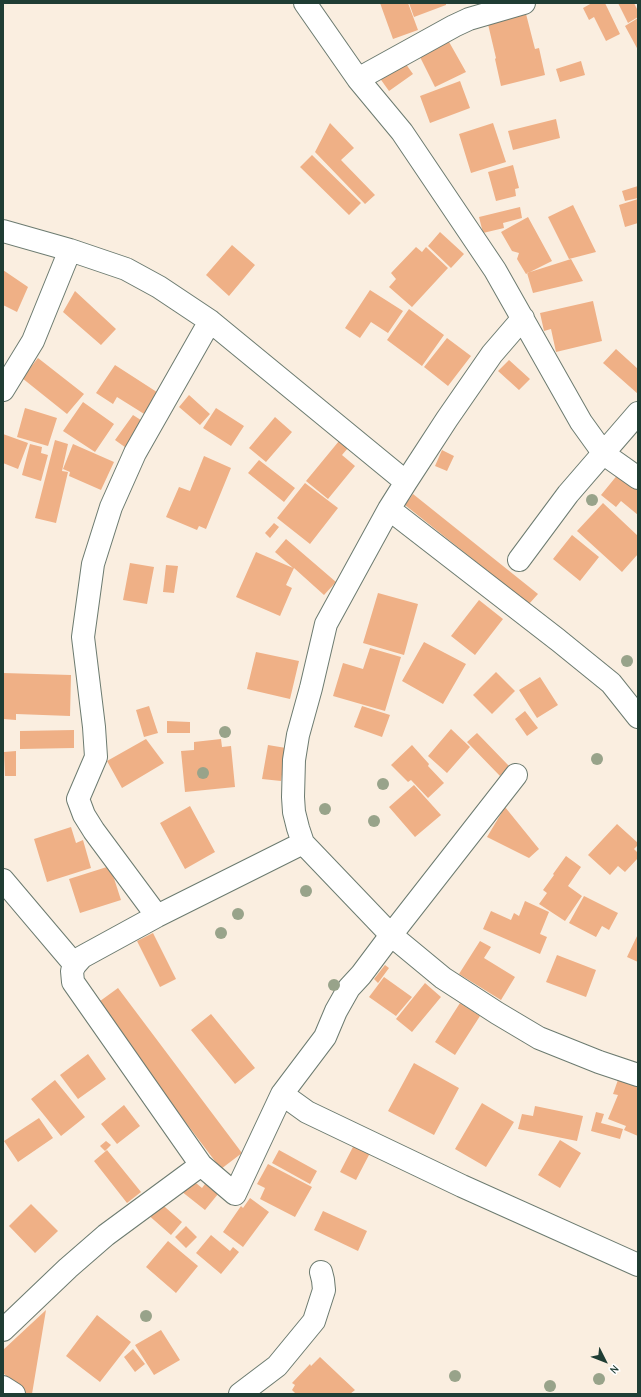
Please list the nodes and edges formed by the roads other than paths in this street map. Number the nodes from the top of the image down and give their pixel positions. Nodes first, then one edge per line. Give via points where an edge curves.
1 (305, 3) edge
2 (524, 3) edge
3 (358, 80) junction
4 (3, 231) edge
5 (70, 250) junction
6 (523, 318) junction
7 (210, 322) junction
8 (3, 390) edge
9 (638, 414) edge
10 (604, 454) junction
11 (638, 478) edge
12 (406, 482) junction
13 (389, 509) junction
14 (519, 560) dead end
15 (638, 717) edge
16 (516, 775) dead end
17 (303, 843) junction
18 (3, 880) edge
19 (157, 916) junction
20 (391, 935) junction
21 (75, 965) junction
22 (638, 1075) edge
23 (282, 1094) junction
24 (201, 1165) junction
25 (638, 1265) edge
26 (321, 1272) dead end
27 (3, 1330) edge
28 (3, 1387) edge
29 (14, 1394) edge
30 (240, 1394) edge

1 - 3 street
2 - 3 street via 469,19
3 - 6 street via 402,132 495,270
4 - 5 street
5 - 7 street via 126,269 159,287
5 - 8 street via 33,341
6 - 10 street via 581,422
6 - 12 street via 492,354
7 - 12 street
7 - 19 street via 135,453 111,507 93,564 83,637 96,757 78,799 94,831
9 - 10 street
10 - 11 street
10 - 14 street via 568,494
12 - 13 street
13 - 15 street via 611,683
13 - 17 street via 326,624 322,636 294,760 292,797
16 - 20 street
17 - 19 street
17 - 20 street
18 - 21 street
19 - 21 street via 82,957
20 - 22 street via 443,978 539,1038
20 - 23 street via 349,988 325,1037
21 - 24 street via 72,971 73,982
23 - 24 street via 235,1194
23 - 25 street via 307,1112 462,1186
24 - 27 street via 106,1235
26 - 30 street via 324,1290 314,1321 277,1366
28 - 29 street

